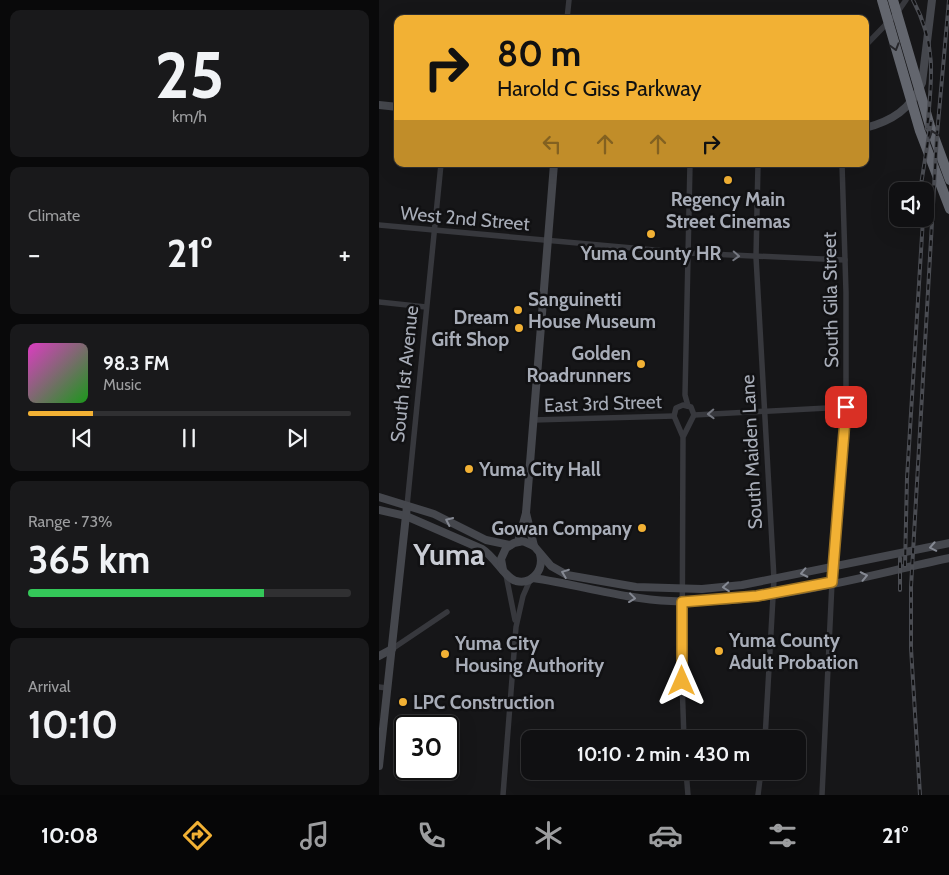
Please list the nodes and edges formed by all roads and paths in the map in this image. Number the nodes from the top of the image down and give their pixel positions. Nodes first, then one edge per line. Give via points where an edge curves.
1 (569, 0) edge
2 (882, 0) edge
3 (893, 0) edge
4 (906, 0) edge
5 (932, 0) edge
6 (567, 15) edge
7 (869, 42) edge
8 (379, 105) edge
9 (394, 107) edge
10 (869, 126) edge
11 (441, 167) edge
12 (554, 167) edge
13 (690, 167) edge
14 (757, 167) edge
15 (841, 167) edge
16 (949, 180) edge
17 (949, 209) edge
18 (379, 225) edge
19 (434, 231) junction
20 (548, 241) junction
21 (689, 254) junction
22 (756, 257) junction
23 (845, 260) junction
24 (379, 302) edge
25 (427, 307) junction
26 (685, 395) junction
27 (688, 406) junction
28 (678, 407) junction
29 (846, 407) junction
30 (763, 412) junction
31 (694, 415) junction
32 (674, 416) junction
33 (533, 420) junction
34 (679, 424) junction
35 (688, 424) junction
36 (683, 437) junction
37 (379, 497) edge
38 (407, 506) junction
39 (379, 510) edge
40 (526, 513) junction
41 (405, 516) junction
42 (514, 543) junction
43 (949, 543) edge
44 (534, 546) junction
45 (540, 553) junction
46 (949, 560) edge
47 (833, 567) junction
48 (505, 572) junction
49 (531, 579) junction
50 (774, 579) junction
51 (832, 582) junction
52 (682, 589) junction
53 (773, 594) junction
54 (682, 602) junction
55 (447, 612) dead end
56 (516, 627) junction
57 (392, 648) junction
58 (379, 656) edge
59 (383, 687) edge
60 (685, 730) edge
61 (765, 730) edge
62 (379, 766) edge
63 (687, 780) edge
64 (760, 780) edge
65 (503, 795) edge
66 (688, 795) edge
67 (758, 795) edge
68 (822, 795) edge

1 - 6 street
2 -> 17 highway via 920,130
16 -> 3 highway via 927,118
4 - 7 street via 897,14
5 - 10 main road via 922,83 914,100 894,117
8 - 9 main road
11 - 19 street, South 1st Avenue
12 - 20 main road
13 - 21 street
14 - 22 street, South Maiden Lane
15 - 23 street, South Gila Street
18 - 19 street, West 2nd Street
19 - 20 street, West 2nd Street
19 - 25 street, South 1st Avenue
20 - 21 street, West 2nd Street
20 - 33 main road
21 -> 22 street, West 2nd Street
21 - 26 street
22 - 23 street, West 2nd Street
22 - 30 street, South Maiden Lane
23 - 29 street, South Gila Street
24 - 25 street
25 - 38 street, South 1st Avenue
26 - 27 street
26 - 28 street
27 - 28 street
27 - 31 street
28 - 32 street
29 - 30 street
29 - 47 street, South Gila Street
30 -> 31 street
30 - 50 street, South Maiden Lane
31 - 35 street
32 - 33 street, East 3rd Street
32 - 34 street
33 - 40 main road
34 - 35 street
34 - 36 street
35 - 36 street
36 - 52 street
37 - 38 main road
38 - 41 main road, South 1st Avenue
42 -> 38 main road via 486,540 434,514
39 - 41 main road
40 - 42 main road
40 - 44 main road
41 - 48 main road via 482,548
41 - 57 main road, South 1st Avenue
42 - 44 main road
42 - 48 main road via 503,553
43 -> 47 main road
44 - 45 main road
45 - 49 main road via 541,566
52 -> 45 main road via 636,587 567,575 551,566
51 -> 46 main road
47 -> 50 main road
47 - 51 street, South Gila Street
48 - 49 main road via 517,581
48 - 56 street
49 -> 54 main road via 611,595
49 - 56 street via 523,596
50 -> 52 main road via 735,586
50 - 53 street, South Maiden Lane
51 - 53 main road
51 - 68 street, South Gila Street
52 - 54 street
53 - 54 main road
53 - 61 street, South Maiden Lane
54 - 60 street
55 - 57 street
56 - 65 street
57 - 58 main road
57 - 59 main road, South 1st Avenue
59 - 62 main road, South 1st Avenue
63 - 66 street
64 - 67 street

